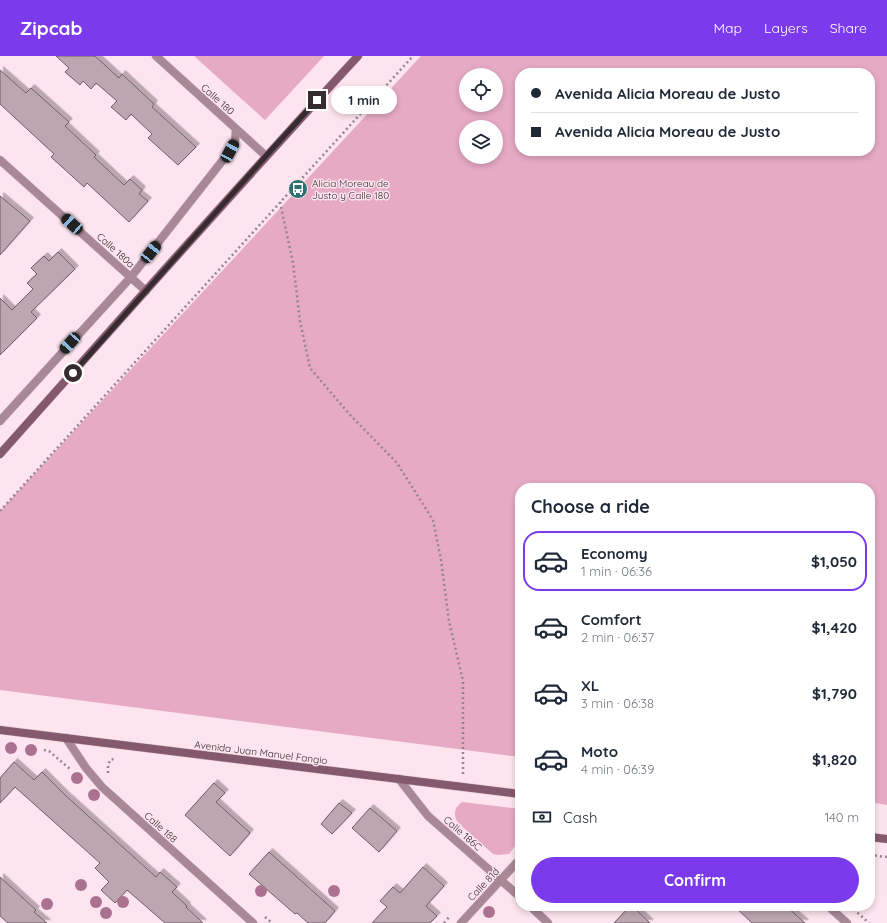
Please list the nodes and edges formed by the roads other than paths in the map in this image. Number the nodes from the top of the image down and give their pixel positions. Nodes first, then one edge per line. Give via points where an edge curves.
1 (156, 56) edge
2 (358, 56) edge
3 (236, 128) junction
4 (266, 156) junction
5 (0, 160) edge
6 (131, 277) junction
7 (146, 292) junction
8 (0, 421) edge
9 (0, 454) edge
10 (0, 730) edge
11 (66, 738) junction
12 (399, 779) junction
13 (515, 793) edge
14 (875, 838) edge
15 (887, 839) edge
16 (515, 864) edge
17 (501, 880) junction
18 (515, 893) edge
19 (535, 911) edge
20 (834, 911) edge
21 (253, 923) edge
22 (461, 923) edge
23 (548, 923) edge
24 (847, 923) edge

1 - 3 street, Calle 180
2 - 4 main road
3 - 4 street, Calle 180
3 - 6 street via 235,142 230,151
4 - 7 main road
5 - 6 street, Calle 180a
6 - 7 street, Calle 180a
6 - 8 street
7 - 9 main road
10 - 11 main road, Avenida Juan Manuel Fangio
11 - 12 main road, Avenida Juan Manuel Fangio
11 - 21 street, Calle 188 via 102,787
12 - 13 main road, Avenida Juan Manuel Fangio
12 - 17 street, Calle 186C via 428,816
14 - 15 main road
16 - 17 street, Calle 81d
17 - 18 street, Calle 186C
17 - 22 street, Calle 81d
19 - 23 street
20 - 24 street

